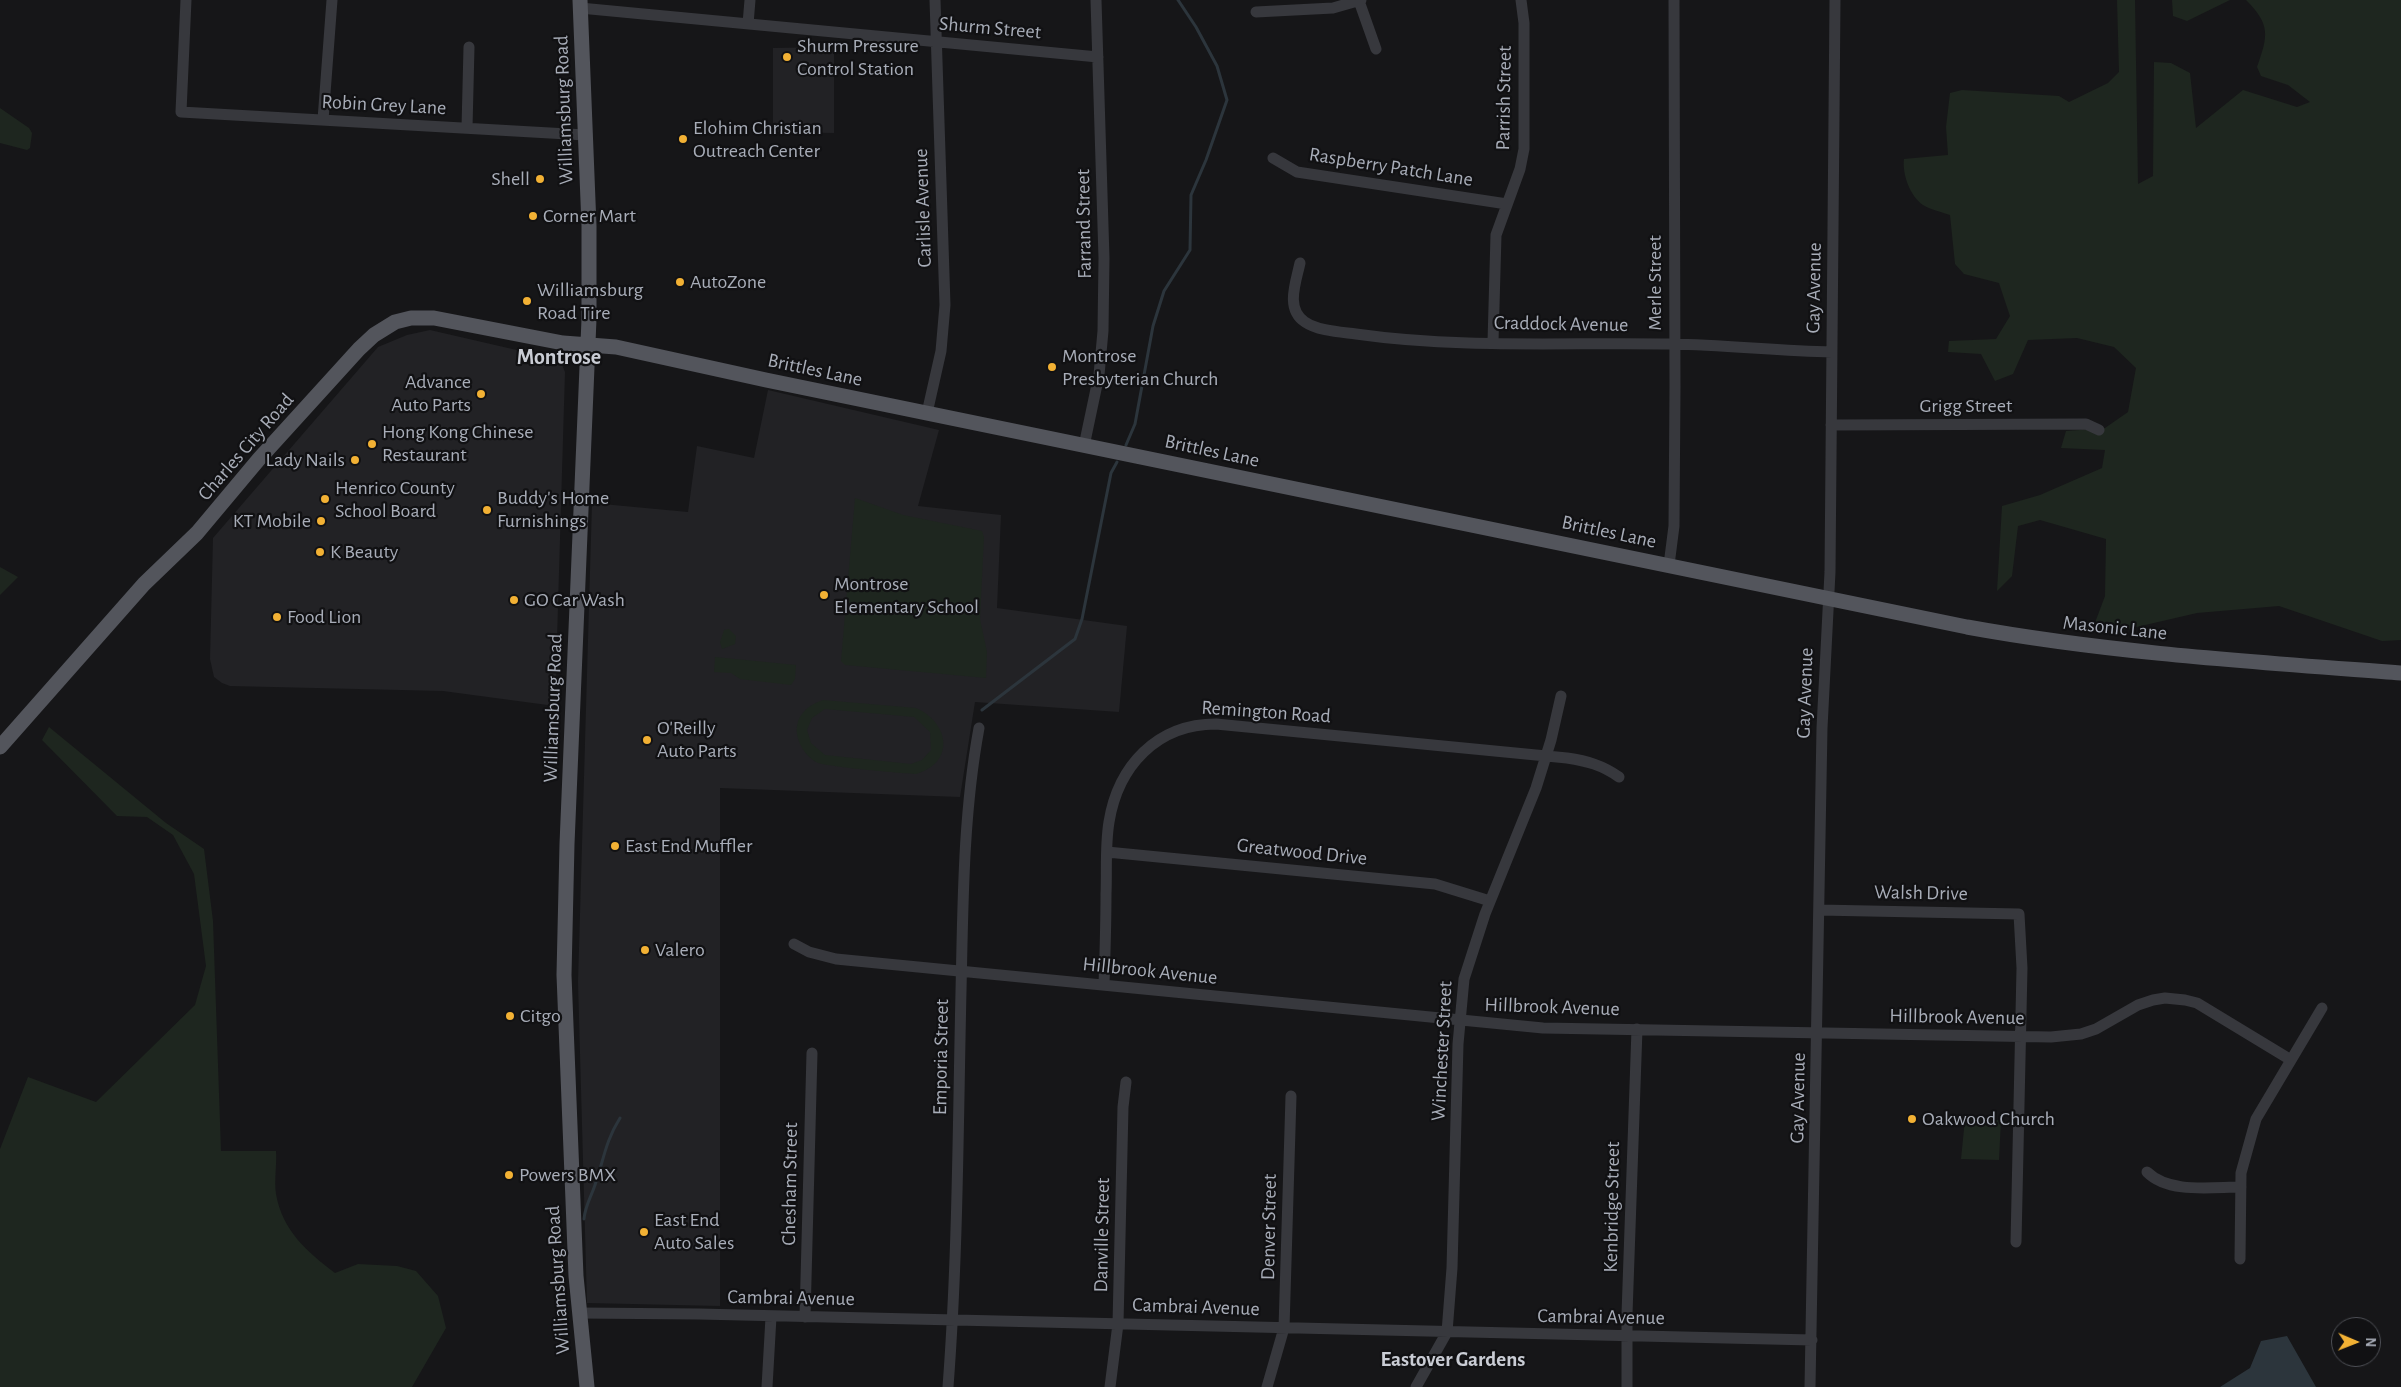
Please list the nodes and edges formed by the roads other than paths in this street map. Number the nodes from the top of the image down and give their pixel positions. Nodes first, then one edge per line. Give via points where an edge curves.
1 (186, 0) edge
2 (332, 0) edge
3 (750, 0) edge
4 (935, 0) edge
5 (1096, 0) edge
6 (1360, 0) edge
7 (1521, 0) edge
8 (1674, 0) edge
9 (1835, 0) edge
10 (580, 4) edge
11 (1256, 12) dead end
12 (748, 24) junction
13 (937, 42) junction
14 (469, 47) dead end
15 (1376, 49) dead end
16 (1098, 57) junction
17 (323, 120) junction
18 (467, 128) junction
19 (585, 135) junction
20 (1273, 158) dead end
21 (1507, 204) junction
22 (1300, 263) dead end
23 (1493, 342) junction
24 (588, 344) junction
25 (1673, 344) junction
26 (1832, 352) junction
27 (927, 413) junction
28 (1831, 425) junction
29 (2099, 430) dead end
30 (1084, 446) junction
31 (1670, 565) junction
32 (1828, 598) junction
33 (2401, 673) edge
34 (1561, 696) dead end
35 (980, 728) dead end
36 (0, 747) edge
37 (1546, 756) junction
38 (1619, 776) dead end
39 (1107, 852) junction
40 (1490, 901) junction
41 (1819, 910) junction
42 (794, 944) dead end
43 (961, 971) junction
44 (1104, 986) junction
45 (2322, 1008) dead end
46 (1459, 1021) junction
47 (1636, 1029) junction
48 (1818, 1033) junction
49 (2020, 1036) junction
50 (812, 1053) dead end
51 (2291, 1060) junction
52 (1126, 1082) dead end
53 (1291, 1096) dead end
54 (2147, 1172) dead end
55 (2241, 1188) junction
56 (2016, 1242) dead end
57 (2240, 1259) dead end
58 (579, 1313) junction
59 (771, 1316) junction
60 (805, 1316) junction
61 (952, 1320) junction
62 (1118, 1324) junction
63 (1284, 1328) junction
64 (1447, 1332) junction
65 (1628, 1336) junction
66 (1812, 1340) junction
67 (587, 1387) edge
68 (767, 1387) edge
69 (948, 1387) edge
70 (1110, 1387) edge
71 (1267, 1387) edge
72 (1416, 1387) edge
73 (1627, 1387) edge
74 (1810, 1387) edge

1 - 17 street, Robin Grey Lane via 181,112
2 - 17 street
3 - 12 street
4 - 13 street, Carlisle Avenue
5 - 16 street, Farrand Street
6 - 11 street via 1333,8
6 - 15 street
7 - 21 street, Parrish Street via 1524,23 1524,149
8 - 25 street, Merle Street
9 - 26 street, Gay Avenue
10 - 12 street, Shurm Street
10 - 19 main road, Williamsburg Road
12 - 13 street, Shurm Street
13 - 16 street, Shurm Street
13 - 27 street, Carlisle Avenue via 945,305 941,351
14 - 18 street
16 - 30 street, Farrand Street via 1103,331 1099,375
17 - 18 street, Robin Grey Lane
18 - 19 street, Robin Grey Lane
19 - 24 main road, Williamsburg Road
20 - 21 street, Raspberry Patch Lane via 1297,172
21 - 23 street, Parrish Street via 1496,235
22 - 23 street, Craddock Avenue via 1293,301 1296,313 1310,325 1408,340
23 - 25 street, Craddock Avenue
24 - 27 main road, Brittles Lane via 616,347
24 - 36 main road, Charles City Road via 562,343 426,317 395,322 374,335 259,459 198,533 144,584
24 - 58 main road, Williamsburg Road via 564,945 568,1109
25 - 26 street, Craddock Avenue
25 - 31 street, Merle Street via 1674,526
26 - 28 street, Gay Avenue
27 - 30 main road, Brittles Lane
28 - 29 street, Grigg Street via 2086,424
28 - 32 street, Gay Avenue
30 - 31 main road, Brittles Lane
31 - 32 main road, Brittles Lane
32 - 33 main road, Masonic Lane via 2050,642
32 - 41 street, Gay Avenue
34 - 37 street, Winchester Street
35 - 43 street, Emporia Street via 967,830
37 - 38 street, Remington Road via 1589,761
37 - 39 street, Remington Road via 1198,724 1179,728 1151,745 1131,767 1116,796
37 - 40 street, Winchester Street
39 - 40 street, Greatwood Drive via 1435,884
39 - 44 street, Remington Road
40 - 46 street, Winchester Street via 1467,964
41 - 48 street, Gay Avenue
41 - 49 street, Walsh Drive via 2012,912 2020,916
42 - 43 street, Hillbrook Avenue via 836,959
43 - 44 street, Hillbrook Avenue
43 - 61 street, Emporia Street
44 - 46 street, Hillbrook Avenue
45 - 51 street
46 - 47 street, Hillbrook Avenue via 1543,1028
46 - 64 street, Winchester Street via 1452,1268
47 - 48 street, Hillbrook Avenue
47 - 65 street, Kenbridge Street
48 - 49 street, Hillbrook Avenue
48 - 66 street, Gay Avenue
49 - 51 street, Hillbrook Avenue via 2081,1034 2110,1023 2138,1006 2165,998 2197,1003
49 - 56 street
50 - 60 street, Chesham Street
51 - 55 street via 2256,1119 2241,1173
52 - 62 street, Danville Street
53 - 63 street, Denver Street
54 - 55 street via 2155,1180 2176,1186
55 - 57 street
58 - 59 street, Cambrai Avenue
58 - 67 main road, Williamsburg Road
59 - 60 street, Cambrai Avenue
59 - 68 street
60 - 61 street, Cambrai Avenue
61 - 62 street, Cambrai Avenue
61 - 69 street, Emporia Street
62 - 63 street, Cambrai Avenue
62 - 70 street, Danville Street
63 - 64 street, Cambrai Avenue
63 - 71 street, Denver Street
64 - 65 street, Cambrai Avenue
64 - 72 street, Winchester Street
65 - 66 street, Cambrai Avenue
65 - 73 street, Kenbridge Street
66 - 74 street, Gay Avenue

